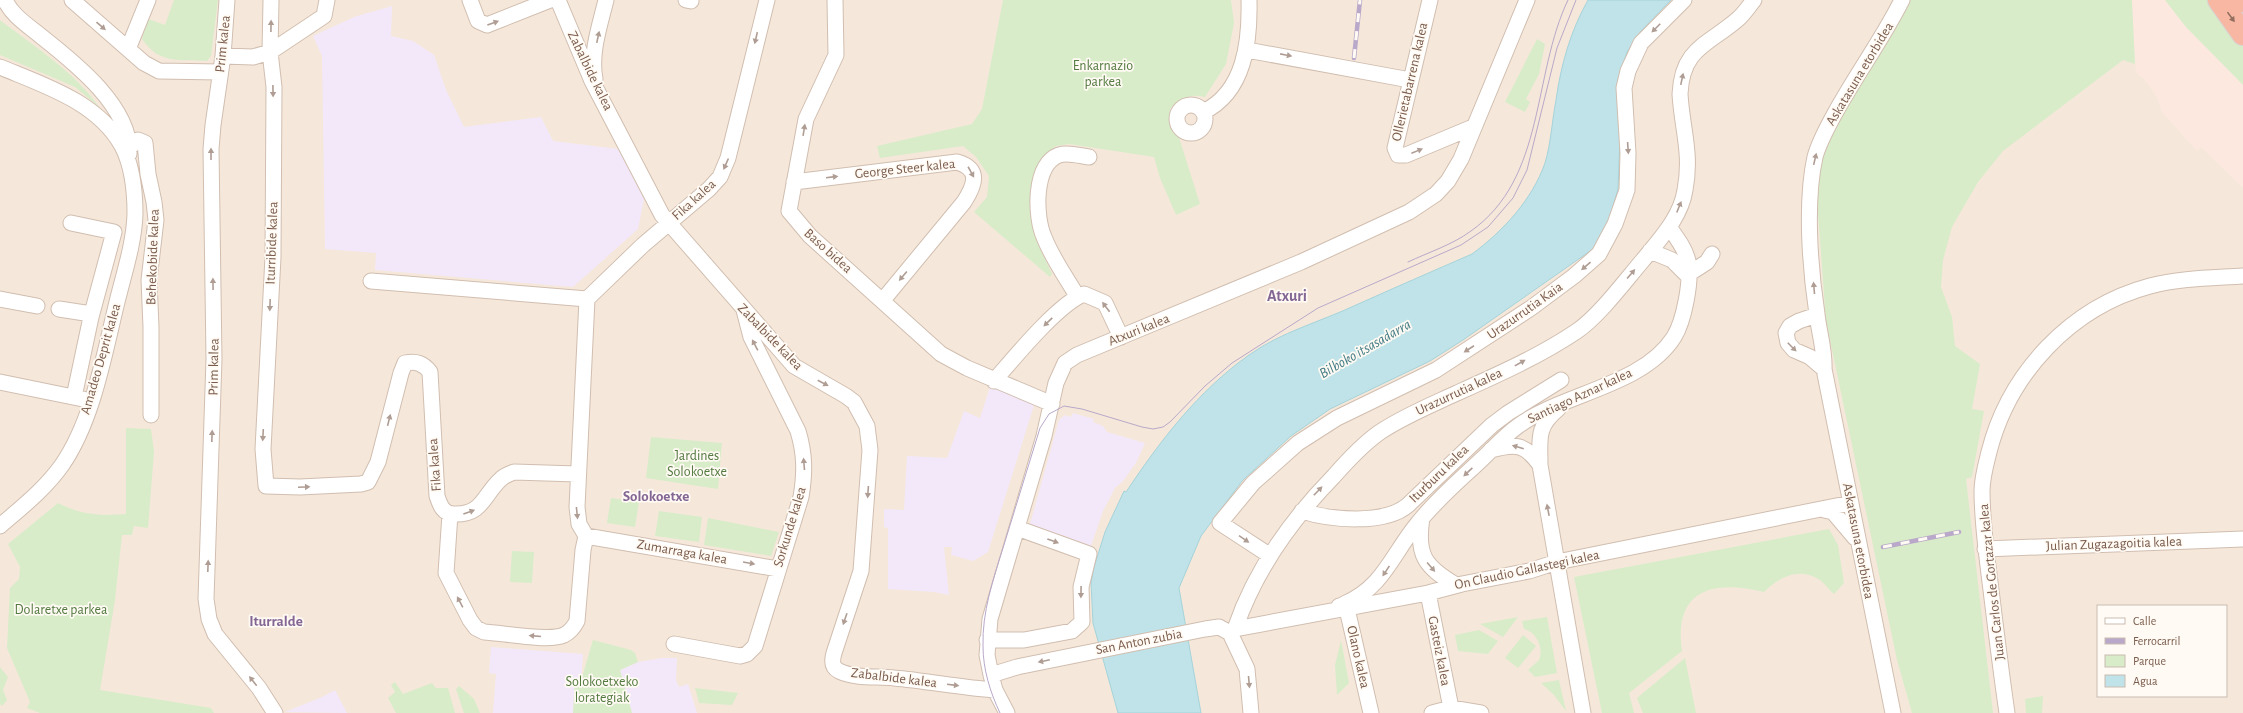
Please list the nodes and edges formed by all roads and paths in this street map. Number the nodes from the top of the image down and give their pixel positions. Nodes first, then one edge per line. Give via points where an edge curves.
1 (5, 0) edge
2 (72, 0) edge
3 (148, 0) edge
4 (227, 0) edge
5 (271, 0) edge
6 (328, 0) edge
7 (470, 0) edge
8 (550, 0) edge
9 (558, 0) edge
10 (606, 0) edge
11 (767, 0) edge
12 (834, 0) edge
13 (1249, 0) edge
14 (1430, 0) edge
15 (1527, 0) edge
16 (1684, 0) edge
17 (1754, 0) edge
18 (1902, 0) edge
19 (2219, 0) edge
20 (2243, 34) edge
21 (128, 49) junction
22 (1247, 50) junction
23 (270, 52) junction
24 (223, 56) junction
25 (0, 67) edge
26 (220, 72) junction
27 (1410, 80) junction
28 (597, 89) junction
29 (105, 96) junction
30 (114, 109) junction
31 (1203, 112) dead end
32 (104, 124) junction
33 (1473, 127) junction
34 (129, 156) junction
35 (1089, 157) dead end
36 (794, 182) junction
37 (71, 223) dead end
38 (669, 223) junction
39 (1669, 226) junction
40 (1655, 246) junction
41 (1712, 254) dead end
42 (1688, 275) junction
43 (2243, 276) edge
44 (371, 281) dead end
45 (1077, 296) junction
46 (0, 299) edge
47 (587, 299) junction
48 (883, 300) junction
49 (37, 306) dead end
50 (59, 308) dead end
51 (744, 310) junction
52 (1817, 315) junction
53 (91, 317) junction
54 (1122, 337) junction
55 (1824, 368) junction
56 (1561, 380) dead end
57 (994, 381) junction
58 (0, 382) edge
59 (74, 397) junction
60 (91, 400) junction
61 (1567, 402) junction
62 (1052, 404) junction
63 (151, 415) dead end
64 (1491, 450) junction
65 (1540, 465) junction
66 (577, 474) junction
67 (266, 486) joint
68 (1851, 503) junction
69 (1824, 510) junction
70 (1302, 511) junction
71 (450, 514) junction
72 (1422, 517) junction
73 (0, 526) edge
74 (1017, 528) junction
75 (1553, 535) junction
76 (586, 536) junction
77 (2243, 539) edge
78 (1859, 543) junction
79 (1985, 548) junction
80 (1269, 555) junction
81 (1557, 562) junction
82 (778, 569) junction
83 (1529, 571) junction
84 (1456, 585) junction
85 (1428, 593) junction
86 (1338, 609) junction
87 (1205, 629) joint
88 (1233, 630) junction
89 (987, 640) junction
90 (674, 644) dead end
91 (991, 675) junction
92 (995, 690) junction
93 (1451, 708) junction
94 (276, 713) edge
95 (1007, 713) edge
96 (1251, 713) edge
97 (1371, 713) edge
98 (1432, 713) edge
99 (1481, 713) edge
100 (1583, 713) edge
101 (1893, 713) edge
102 (2007, 713) edge

1 - 29 street via 14,13 69,58
2 -> 21 street
3 - 21 street
4 - 24 street, Prim kalea
23 -> 5 street, Iturribide kalea
6 - 23 street via 324,16
7 -> 8 street via 478,21 488,25
9 - 28 street, Zabalbide kalea via 579,55
28 -> 10 street via 593,66
11 -> 38 street, Fika kalea via 728,158 720,178
36 -> 12 street, Baso bidea via 806,118 836,55
13 - 22 street
14 - 27 street, Ollerietabarrena kalea
15 - 33 street, Atxuri kalea
16 -> 80 street, Urazurrutia Kaia via 1642,43 1628,71 1624,88 1628,153 1627,190 1615,224 1599,254 1531,308 1436,370 1337,418 1298,443 1253,483 1220,523
39 -> 17 street, Urazurrutia kalea via 1685,192 1688,172 1687,135 1680,94 1680,84 1687,62 1699,48 1739,18
52 -> 18 street, Askatasuna etorbidea via 1810,218 1811,183 1816,156 1842,99 1890,24
19 -> 20 highway
21 - 26 street via 144,63 159,71
22 -> 27 street
22 - 31 street via 1229,92 1215,107
23 - 24 street via 253,57
23 -> 67 street, Iturribide kalea via 274,87 273,250 262,449
24 - 26 street, Prim kalea
25 - 32 street via 82,105
94 -> 26 street, Prim kalea via 215,634 206,599 214,359 211,149
27 -> 33 street, Ollerietabarrena kalea via 1396,140 1395,148 1398,155 1406,155
28 - 38 street, Zabalbide kalea via 662,215
29 - 30 street
29 - 32 street via 107,108
30 - 32 street via 114,121
30 - 34 street via 122,120
32 - 34 street
33 - 54 street, Atxuri kalea via 1448,181 1436,194 1409,212 1301,262
34 - 60 street, Amadeo Deprit kalea via 135,214 130,251
34 - 63 street, Behekobide kalea via 138,140 145,143 155,208 149,280 152,327
35 - 45 street via 1065,154 1050,161 1042,177 1038,203 1043,236
36 - 48 street, Baso bidea via 789,211 793,218
36 -> 48 street, George Steer kalea via 957,162 966,164 971,170 974,177 972,190 964,202
37 - 53 street via 114,232
38 - 47 street, Fika kalea
38 - 51 street, Zabalbide kalea
39 - 40 street, Urazurrutia kalea
39 - 42 street, Santiago Aznar kalea via 1688,262
40 - 42 street
70 -> 40 street, Urazurrutia kalea via 1346,462 1380,432 1414,412 1511,368 1577,331 1589,321
41 - 42 street via 1707,262
42 - 61 street, Santiago Aznar kalea via 1680,322 1674,337 1663,352 1640,369
43 - 79 street, Juan Carlos de Gortazar kalea via 2175,281 2127,294 2092,311 2050,345 2021,380 2003,410 1992,439 1982,490
44 - 47 street
54 -> 45 street via 1105,304 1084,294
45 -> 57 street via 1020,350
46 - 49 street
47 - 66 street
48 - 57 street, Baso bidea via 942,354
50 - 53 street via 85,313
82 -> 51 street, Sorkunde kalea via 801,497 805,472 803,448 798,431 751,337
51 -> 92 street, Zabalbide kalea via 794,366 854,402 867,426 870,450 861,571 834,653 834,667 858,676
52 - 55 street, Askatasuna etorbidea via 1825,356
52 -> 55 street via 1790,326 1786,333 1788,343 1794,350 1810,357
53 - 59 street
54 - 62 street, Atxuri kalea via 1077,355 1065,363 1058,378
55 - 68 street, Askatasuna etorbidea
56 - 70 street, Iturburu kalea via 1492,425 1408,505 1395,514 1347,519
57 - 62 street, Baso bidea
58 - 59 street
59 - 60 street
60 - 73 street, Amadeo Deprit kalea via 77,438 62,465 43,488
61 - 64 street, Santiago Aznar kalea via 1545,410 1518,426
61 - 65 street via 1545,421 1540,430
62 - 74 street, Atxuri kalea
65 -> 64 street via 1530,452 1520,447 1508,445
64 -> 72 street, Santiago Aznar kalea
75 -> 65 street
71 -> 66 street via 474,511 507,474
66 -> 76 street via 579,524
67 -> 71 street, Fika kalea via 300,487 368,482 378,462 401,372 405,363 412,362 424,364 430,372 437,496 441,508
68 - 69 street, On Claudio Gallastegi kalea
68 - 78 street, Askatasuna etorbidea
69 - 78 street via 1833,512 1843,521
69 - 81 street, On Claudio Gallastegi kalea
70 - 80 street, Urazurrutia kalea
76 -> 71 street via 577,622 572,630 564,635 548,637 484,632 476,628 470,620 446,573
72 -> 84 street via 1419,537 1422,553 1439,575
72 -> 86 street, Santiago Aznar kalea via 1383,575 1359,598
74 - 89 street, Atxuri kalea via 993,607
74 -> 89 street via 1089,554 1081,587 1082,622 1072,631 1024,640
75 - 81 street
75 - 83 street via 1547,553
76 -> 82 street, Zumarraga kalea
77 - 79 street, Julian Zugazagoitia kalea
78 - 101 street, Askatasuna etorbidea
79 - 102 street, Juan Carlos de Gortazar kalea
80 - 88 street, Urazurrutia kalea
81 - 83 street, On Claudio Gallastegi kalea
81 - 100 street
82 - 90 street, Sorkunde kalea via 755,646 747,654 740,656
83 - 84 street, On Claudio Gallastegi kalea
84 - 85 street, On Claudio Gallastegi kalea
85 - 86 street, On Claudio Gallastegi kalea
85 - 93 street, Gasteiz kalea
86 - 88 street, On Claudio Gallastegi kalea
86 - 97 street, Olano kalea
87 - 88 street, On Claudio Gallastegi kalea via 1219,627
87 -> 91 street, San Anton zubia via 1017,667
88 -> 96 street via 1238,653 1247,668
89 - 91 street, Atxuri kalea
91 - 92 street, Atxuri kalea
92 - 95 street, Atxuri kalea
93 - 98 street
93 - 99 street

